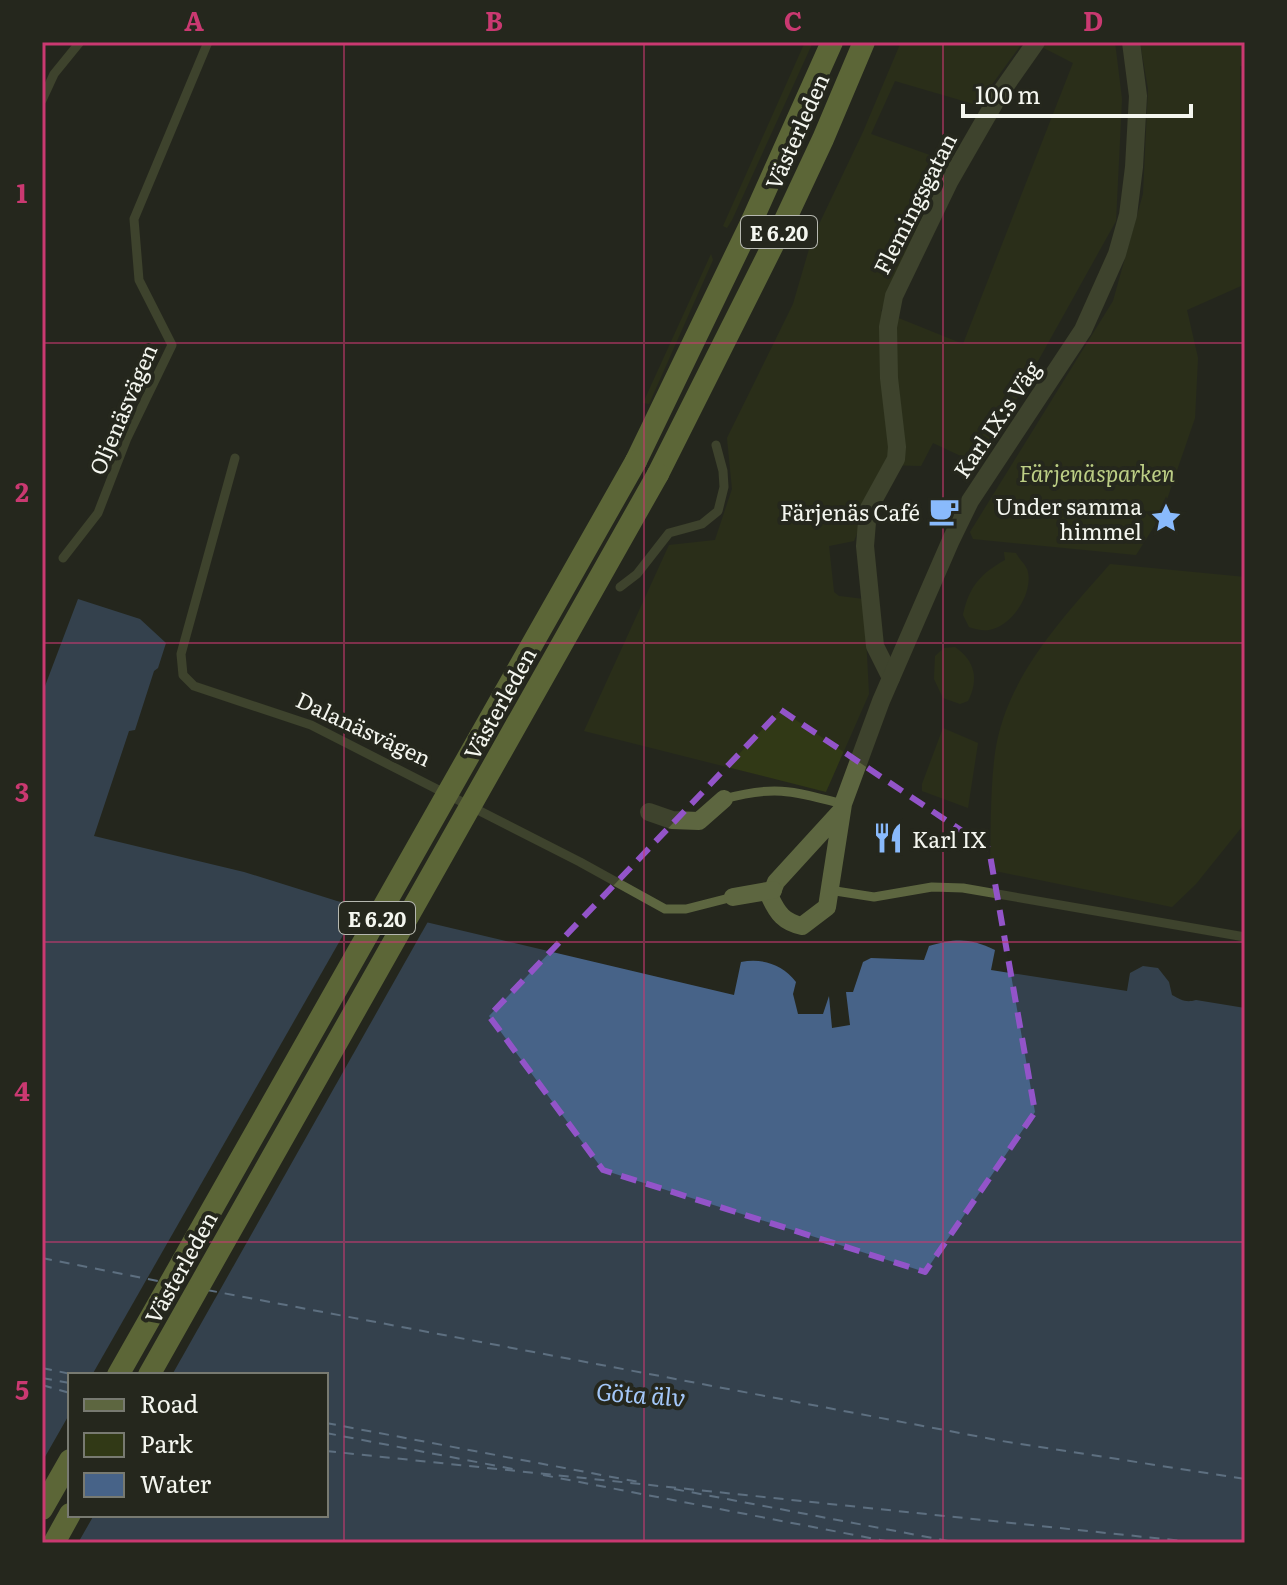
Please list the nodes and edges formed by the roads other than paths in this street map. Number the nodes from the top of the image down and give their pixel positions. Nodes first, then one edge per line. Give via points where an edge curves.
1 (80, 42) edge
2 (208, 42) edge
3 (832, 42) edge
4 (864, 42) edge
5 (1036, 42) edge
6 (1131, 42) edge
7 (42, 100) edge
8 (716, 445) dead end
9 (235, 458) dead end
10 (63, 558) dead end
11 (620, 587) dead end
12 (891, 678) junction
13 (724, 799) joint
14 (841, 808) junction
15 (649, 812) dead end
16 (773, 890) junction
17 (829, 890) junction
18 (733, 897) joint
19 (1245, 937) edge
20 (119, 1373) edge
21 (150, 1373) edge
22 (68, 1464) edge
23 (42, 1509) edge
24 (68, 1517) edge
25 (54, 1543) edge

1 - 7 lane via 54,74
2 - 10 lane, Oljenäsvägen via 134,219 139,280 172,345 98,513
3 - 20 highway, Västerleden / E 6.20, bridge via 636,461
4 - 21 highway, Västerleden / E 6.20, bridge via 778,235 658,474
5 - 12 street, Flemingsgatan via 970,144 894,296 888,327 896,459 868,510 865,546 875,646
6 - 12 street, Karl IX:s Väg via 1138,96 1134,167 1128,215 1108,279 1083,330 970,501
8 - 11 lane via 724,487 718,511 702,524 669,533
9 - 18 lane, Dalanäsvägen via 181,654 183,675 194,686 311,725 665,909
12 - 14 street, Karl IX:s Väg
13 - 14 lane via 758,790 799,792
13 - 15 street via 699,821
14 - 16 street, Karl IX:s Väg
14 - 17 street, Karl IX:s Väg
16 - 17 street, Karl IX:s Väg via 770,897 777,911 788,923 802,926 827,907
16 - 18 street, Dalanäsvägen
17 - 19 lane via 874,897 932,887 963,888
22 - 23 highway
24 - 25 highway

